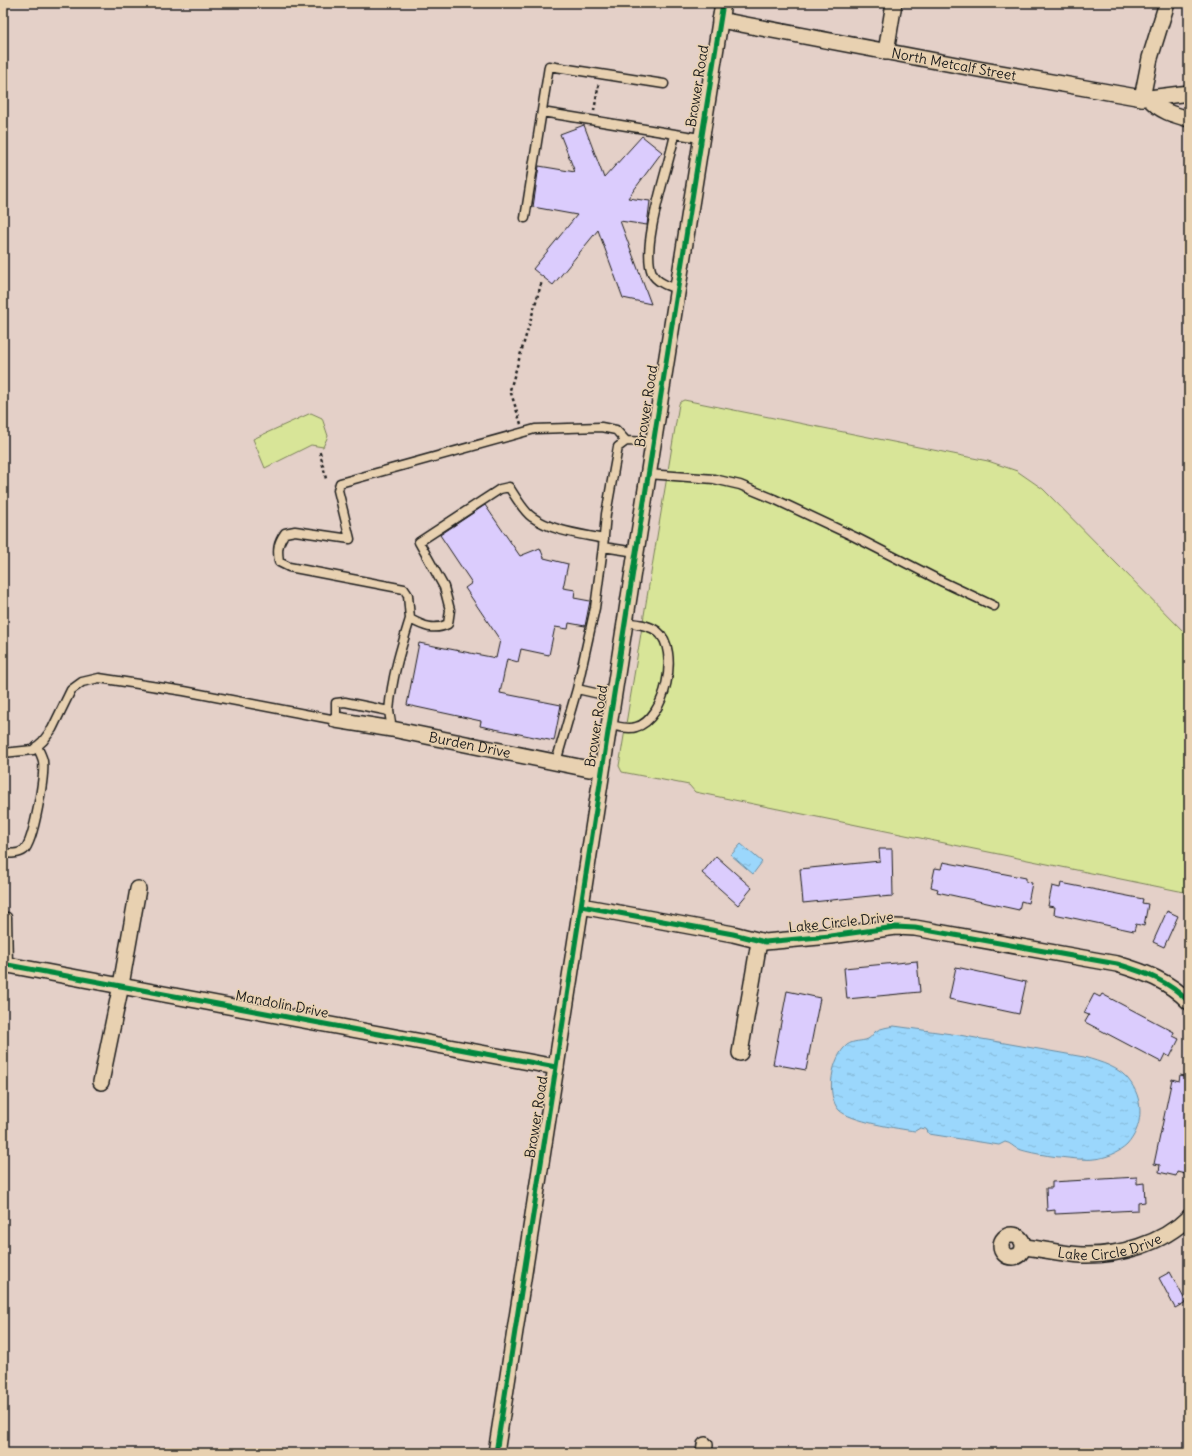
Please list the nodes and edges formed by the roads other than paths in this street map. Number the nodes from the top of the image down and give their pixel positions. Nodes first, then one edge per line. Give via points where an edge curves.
1 (723, 3) edge
2 (894, 3) edge
3 (1167, 3) edge
4 (720, 20) junction
5 (886, 52) junction
6 (664, 84) dead end
7 (1189, 93) edge
8 (1146, 98) junction
9 (542, 112) junction
10 (1189, 119) edge
11 (675, 134) junction
12 (700, 138) junction
13 (525, 218) dead end
14 (677, 289) junction
15 (626, 441) junction
16 (653, 442) junction
17 (648, 474) junction
18 (604, 543) junction
19 (636, 552) junction
20 (994, 606) dead end
21 (410, 619) junction
22 (625, 622) junction
23 (577, 689) junction
24 (613, 697) junction
25 (389, 711) junction
26 (336, 720) junction
27 (609, 725) junction
28 (392, 729) junction
29 (38, 746) junction
30 (3, 753) edge
31 (556, 762) junction
32 (603, 763) junction
33 (3, 853) edge
34 (138, 889) dead end
35 (581, 906) junction
36 (3, 918) edge
37 (759, 942) junction
38 (6, 965) edge
39 (121, 986) junction
40 (1189, 1002) edge
41 (740, 1053) dead end
42 (556, 1068) junction
43 (101, 1082) dead end
44 (1189, 1217) edge
45 (1024, 1247) dead end
46 (496, 1453) edge

1 - 4 street, Brower Road
2 - 5 street
3 - 8 street via 1150,58
4 - 5 street, North Metcalf Street
4 - 12 street, Brower Road
5 - 8 street, North Metcalf Street
6 - 9 lane via 549,66
7 - 8 street, North Metcalf Street
8 - 10 street via 1174,115
9 - 11 lane
9 - 13 lane
11 - 12 lane
11 - 14 lane via 658,199 649,264 652,274 658,281
12 - 14 street, Brower Road
14 - 16 street, Brower Road
15 - 16 lane
15 - 18 lane via 618,447 606,514
15 - 21 lane via 616,430 601,427 535,429 340,483 338,490 350,538 295,531 285,533 280,540 277,552 279,562 290,567 404,589 408,594
16 - 17 street, Brower Road
17 - 19 street, Brower Road
17 - 20 lane via 714,479 740,485 855,537
18 - 19 lane
18 - 21 lane via 544,524 531,517 509,487 500,489 419,542 444,587 450,610 448,624 441,628 422,626
18 - 23 lane via 595,608
19 - 22 street, Brower Road
21 - 25 lane via 398,656
22 - 24 street, Brower Road
22 - 27 lane via 648,627 661,634 666,647 668,675 660,704 647,722 636,728
23 - 24 lane
23 - 31 lane
24 - 27 street, Brower Road
25 - 26 lane via 345,702 336,703
25 - 28 lane
26 - 28 street, Burden Drive
26 - 29 lane via 100,678 82,682 70,690 52,729
27 - 32 street, Brower Road
28 - 31 street, Burden Drive
29 - 30 lane via 33,750
29 - 33 lane via 43,761 33,829 28,844 21,852
31 - 32 street, Burden Drive via 589,769
32 - 35 street, Brower Road
34 - 39 street
35 - 37 street, Lake Circle Drive via 733,934
35 - 42 street, Brower Road
36 - 38 lane via 7,917
37 - 40 street, Lake Circle Drive via 896,927 915,928 1117,964 1143,971 1172,987
37 - 41 street
38 - 39 street, Mandolin Drive
39 - 42 street, Mandolin Drive
39 - 43 street
42 - 46 street, Brower Road
44 - 45 street, Lake Circle Drive via 1147,1244 1110,1254 1080,1255

